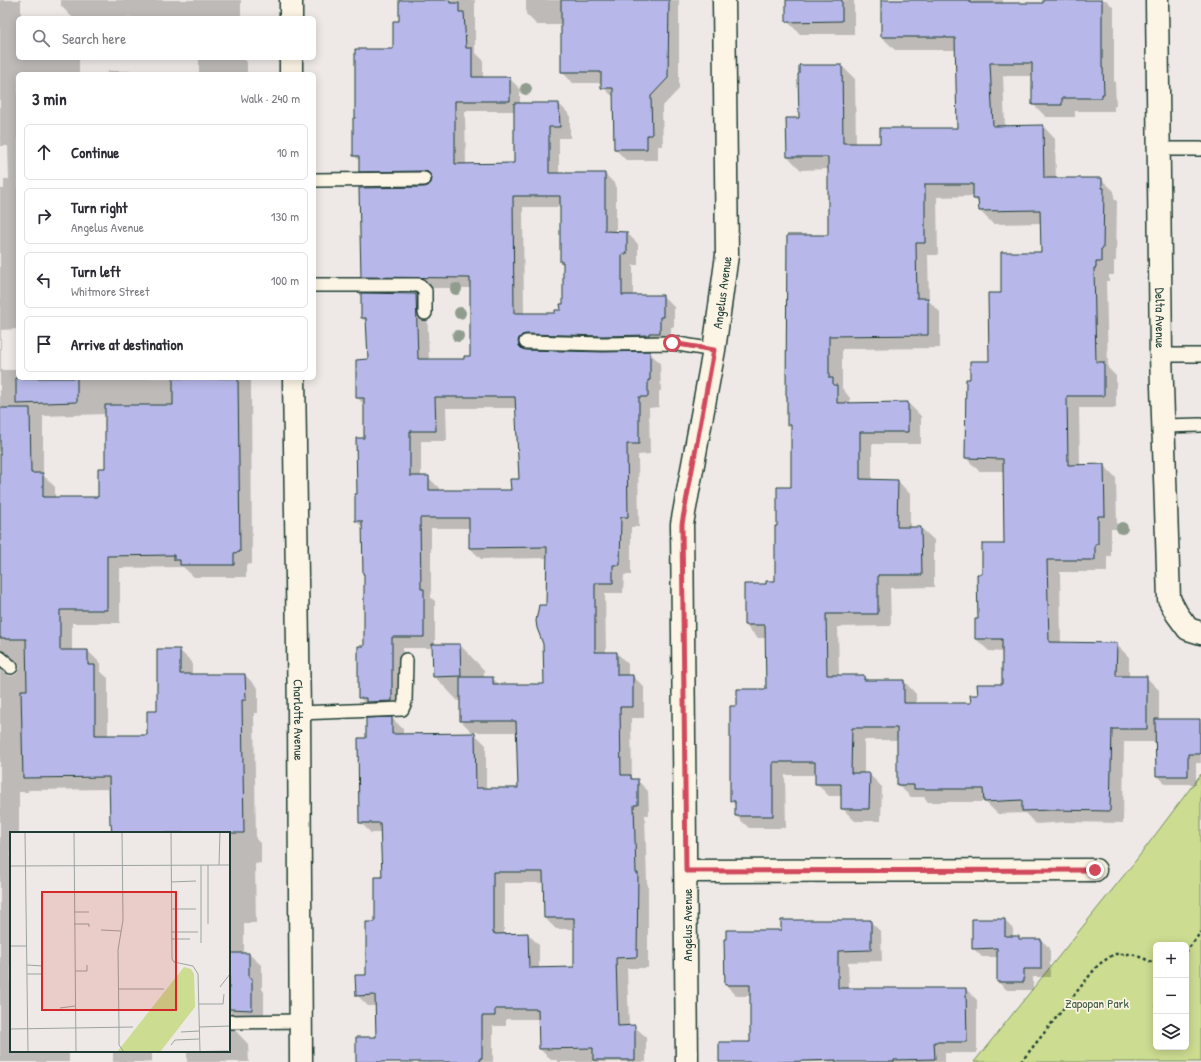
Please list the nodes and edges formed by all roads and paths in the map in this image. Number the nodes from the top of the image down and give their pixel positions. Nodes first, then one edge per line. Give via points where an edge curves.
1 (290, 0) edge
2 (724, 0) edge
3 (1158, 0) edge
4 (291, 16) edge
5 (291, 60) edge
6 (291, 72) edge
7 (1159, 149) junction
8 (1201, 149) edge
9 (424, 179) dead end
10 (316, 180) edge
11 (316, 284) edge
12 (425, 313) dead end
13 (526, 342) dead end
14 (714, 350) junction
15 (1160, 355) junction
16 (1201, 355) edge
17 (294, 380) edge
18 (1201, 425) edge
19 (1163, 426) junction
20 (1195, 631) edge
21 (0, 658) edge
22 (406, 660) dead end
23 (11, 667) dead end
24 (299, 713) junction
25 (1095, 870) dead end
26 (686, 871) junction
27 (1201, 932) edge
28 (1189, 948) edge
29 (1153, 963) edge
30 (301, 1021) junction
31 (230, 1022) edge
32 (301, 1062) edge
33 (687, 1062) edge
34 (1021, 1062) edge

1 - 4 street
2 - 14 street, Angelus Avenue via 726,255
3 - 7 street, Delta Avenue
5 - 6 street
7 - 8 lane
7 - 15 street, Delta Avenue
9 - 10 lane
11 - 12 lane via 419,285 425,291
13 - 14 lane via 672,343
14 - 26 street, Angelus Avenue via 682,524
15 - 16 lane
15 - 19 street, Delta Avenue
17 - 24 street, Charlotte Avenue
18 - 19 lane
19 - 20 street, Delta Avenue via 1169,599 1177,614
21 - 23 lane
22 - 24 lane via 405,702 402,709
24 - 30 street, Charlotte Avenue
25 - 26 street
26 - 33 street, Angelus Avenue
27 - 28 path
29 - 34 path via 1132,954 1114,954 1098,965
30 - 31 lane
30 - 32 street, Charlotte Avenue

